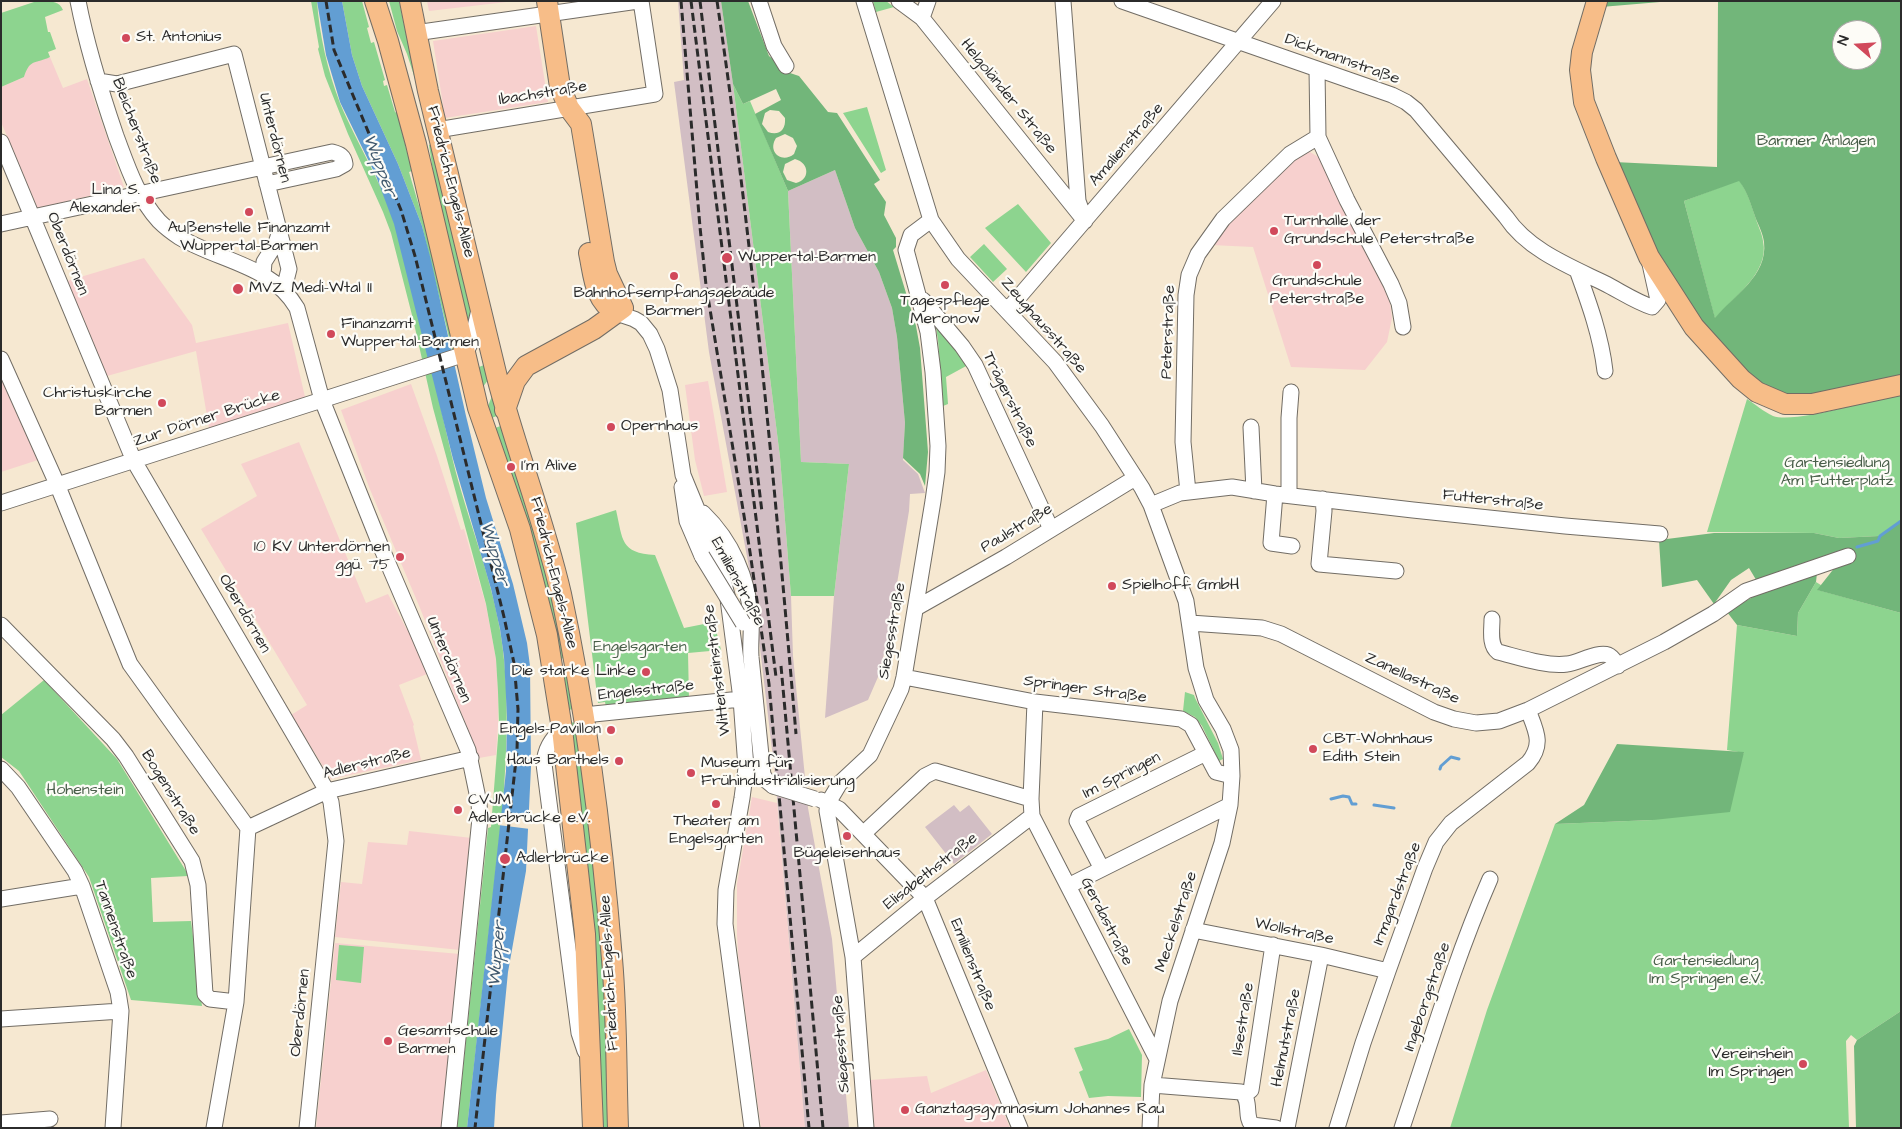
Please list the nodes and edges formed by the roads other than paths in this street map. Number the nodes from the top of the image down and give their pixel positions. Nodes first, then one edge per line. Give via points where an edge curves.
1 (78, 1) edge
2 (375, 1) edge
3 (410, 1) edge
4 (640, 1) edge
5 (759, 1) edge
6 (864, 1) edge
7 (899, 1) edge
8 (928, 1) edge
9 (1063, 1) edge
10 (1122, 1) edge
11 (1273, 1) edge
12 (1597, 1) edge
13 (548, 8) edge
14 (922, 18) junction
15 (415, 33) junction
16 (1238, 42) junction
17 (786, 66) dead end
18 (1317, 69) junction
19 (98, 81) junction
20 (569, 108) junction
21 (437, 130) junction
22 (1318, 137) junction
23 (1, 142) edge
24 (262, 166) junction
25 (267, 184) junction
26 (139, 192) junction
27 (33, 217) junction
28 (931, 220) junction
29 (1086, 221) junction
30 (1, 224) edge
31 (280, 231) junction
32 (1649, 257) junction
33 (1577, 270) junction
34 (263, 275) junction
35 (280, 286) junction
36 (920, 296) junction
37 (480, 306) junction
38 (1005, 308) junction
39 (622, 313) junction
40 (1403, 327) dead end
41 (462, 355) junction
42 (1, 359) edge
43 (526, 366) junction
44 (1605, 371) dead end
45 (497, 376) junction
46 (1901, 385) edge
47 (1290, 392) dead end
48 (322, 400) junction
49 (478, 408) junction
50 (505, 410) junction
51 (1251, 427) dead end
52 (134, 461) junction
53 (684, 475) junction
54 (1135, 478) junction
55 (57, 484) junction
56 (1254, 491) junction
57 (1188, 492) junction
58 (1282, 495) junction
59 (1323, 499) junction
60 (1, 503) edge
61 (1151, 505) junction
62 (696, 507) junction
63 (1050, 529) junction
64 (1660, 534) dead end
65 (1292, 546) dead end
66 (1848, 556) dead end
67 (1396, 571) dead end
68 (916, 608) junction
69 (1492, 619) dead end
70 (1190, 623) junction
71 (1, 625) edge
72 (750, 646) junction
73 (1618, 666) junction
74 (576, 668) junction
75 (554, 674) junction
76 (904, 677) junction
77 (741, 699) junction
78 (1036, 702) junction
79 (1528, 710) junction
80 (584, 716) junction
81 (1222, 729) joint
82 (1206, 753) junction
83 (471, 758) junction
84 (1, 769) edge
85 (1232, 776) junction
86 (18, 787) junction
87 (1, 790) edge
88 (327, 791) junction
89 (1031, 799) junction
90 (821, 801) junction
91 (1230, 805) junction
92 (1032, 816) junction
93 (248, 828) junction
94 (863, 834) junction
95 (1102, 869) junction
96 (1490, 879) dead end
97 (82, 886) junction
98 (1068, 886) junction
99 (925, 898) junction
100 (1, 900) edge
101 (1193, 930) junction
102 (1273, 945) junction
103 (1321, 955) junction
104 (853, 957) junction
105 (1388, 971) junction
106 (236, 1002) junction
107 (121, 1011) junction
108 (1, 1019) edge
109 (1157, 1059) junction
110 (1152, 1084) junction
111 (1245, 1095) junction
112 (50, 1119) dead end
113 (1, 1123) edge
114 (113, 1128) edge
115 (214, 1128) edge
116 (307, 1128) edge
117 (449, 1128) edge
118 (593, 1128) edge
119 (618, 1128) edge
120 (752, 1128) edge
121 (866, 1128) edge
122 (1020, 1128) edge
123 (1150, 1128) edge
124 (1276, 1128) edge
125 (1287, 1128) edge
126 (1337, 1128) edge
127 (1402, 1128) edge

1 - 19 street, Bleicherstraße
2 - 41 main road, Friedrich-Engels-Allee via 416,144
3 - 15 main road, Friedrich-Engels-Allee
4 - 13 street
4 - 20 street, Ibachstraße via 655,94
5 - 17 street via 774,46
6 - 28 street, Zeughausstraße
7 - 14 street, Helgoländer Straße
8 - 14 street
9 - 29 street via 1078,201
10 - 16 street, Dickmannstraße
11 - 16 street, Amalienstraße
12 - 32 main road via 1582,52 1580,70 1584,102
13 - 15 street
13 - 20 main road via 560,87
14 - 29 street, Helgoländer Straße
15 - 21 main road, Friedrich-Engels-Allee
16 - 18 street, Dickmannstraße
16 - 29 street, Amalienstraße
18 - 22 street
18 - 33 street, Dickmannstraße via 1406,102 1525,239
19 - 24 street, Unterdörnen via 117,84 234,54
19 - 26 street, Bleicherstraße
20 - 21 street, Ibachstraße
20 - 39 main road via 568,126 596,290 605,306
21 - 37 main road, Friedrich-Engels-Allee
22 - 40 street via 1391,284 1399,303
22 - 57 street, Peterstraße via 1290,154 1223,219 1198,254 1189,275 1183,442
23 - 27 street, Oberdörnen
24 - 25 street, Unterdörnen
24 - 25 street via 332,152 344,159 345,164 336,169
24 - 26 street
25 - 31 street, Unterdörnen
26 - 27 street
26 - 34 street, Bleicherstraße via 159,221 179,237
27 - 30 street
27 - 52 street, Oberdörnen
28 - 36 street, Siegesstraße via 911,235 906,250
28 - 38 street, Zeughausstraße via 958,260
29 - 38 street, Amalienstraße
31 - 34 street via 264,262
31 - 35 street, Unterdörnen via 289,269 286,281
32 - 33 street, Dickmannstraße via 1658,300 1652,307
32 - 46 main road via 1694,327 1717,354 1741,379 1771,400 1785,404 1812,404
33 - 44 street via 1592,312
34 - 35 street, Bleicherstraße
35 - 48 street, Unterdörnen via 297,308
36 - 63 street, Trägerstraße via 975,365
36 - 68 street, Siegesstraße via 929,340 938,446 937,472
37 - 41 street via 472,340
37 - 45 main road, Friedrich-Engels-Allee
38 - 54 street, Zeughausstraße via 1055,362
39 - 43 main road
39 - 53 street, Wittensteinstraße via 640,323 650,334 662,365 670,390
41 - 48 street, Zur Dörner Brücke
41 - 49 main road, Friedrich-Engels-Allee
42 - 55 street
43 - 45 main road
43 - 50 main road via 515,381
45 - 49 main road
45 - 50 main road, Friedrich-Engels-Allee
47 - 58 street
48 - 52 street, Zur Dörner Brücke
48 - 83 street, Unterdörnen
49 - 75 main road, Friedrich-Engels-Allee via 520,530
50 - 74 main road, Friedrich-Engels-Allee via 545,528
51 - 56 street
52 - 55 street, Zur Dörner Brücke
52 - 88 street, Oberdörnen
53 - 62 street, Wittensteinstraße
53 - 72 street, Emilienstraße, bridge via 682,490 687,520 702,556 743,623
54 - 61 street, Zeughausstraße
54 - 63 street, Paulstraße
55 - 60 street, Zur Dörner Brücke
55 - 93 street via 130,664
56 - 57 street, Futterstraße via 1232,487
56 - 58 street, Futterstraße
57 - 61 street, Futterstraße
58 - 59 street, Futterstraße
58 - 65 street via 1271,544
59 - 64 street, Futterstraße
59 - 67 street via 1319,564
61 - 70 street, Zeughausstraße via 1186,601
62 - 72 street, Emilienstraße via 713,523 736,557 751,618
62 - 77 street, Wittensteinstraße via 718,560 728,599
63 - 68 street, Paulstraße
66 - 73 street, Zanellastraße via 1746,591 1713,614
68 - 76 street, Siegesstraße
69 - 73 street via 1492,644 1498,652 1556,664 1607,654
70 - 79 street, Zanellastraße via 1262,628 1281,634 1434,712 1454,719 1476,723 1499,721
70 - 81 street, Zeughausstraße via 1196,668 1206,700
71 - 106 street, Bogenstraße via 113,739 192,861 198,885 205,994 210,999
72 - 90 street, Emilienstraße, bridge via 763,775 773,786
73 - 79 street, Zanellastraße
74 - 75 main road via 564,663
74 - 80 main road, Friedrich-Engels-Allee
75 - 118 main road, Friedrich-Engels-Allee via 585,934
76 - 78 street, Springer Straße
76 - 90 street, Siegesstraße via 870,755
77 - 80 street, Engelsstraße
77 - 120 street, Wittensteinstraße via 746,768 724,904
78 - 82 street, Springer Straße via 1186,721
78 - 89 street, Gerdastraße
79 - 105 street, Irmgardstraße via 1538,735 1537,749 1528,763 1451,823 1436,842
80 - 119 main road, Friedrich-Engels-Allee via 612,960
81 - 85 street, Meckelstraße via 1231,750
82 - 85 street, Springer Straße via 1216,772
82 - 95 street, Im Springen via 1079,816 1077,821
83 - 88 street, Adlerstraße
83 - 117 street, Unterdörnen via 480,818
84 - 86 street, Tannenstraße
85 - 91 street, Meckelstraße
86 - 87 street
86 - 97 street, Tannenstraße
88 - 93 street, Adlerstraße
88 - 116 street, Oberdörnen via 336,842
89 - 92 street, Gerdastraße
89 - 94 street via 935,771
90 - 94 street, Emilienstraße via 839,809
90 - 104 street, Siegesstraße via 827,811
91 - 95 street
91 - 101 street, Meckelstraße via 1222,844
92 - 98 street, Gerdastraße
92 - 99 street, Elisabethstraße
93 - 106 street
94 - 99 street, Emilienstraße
95 - 98 street
96 - 127 street, Ingeborgstraße
97 - 100 street
97 - 107 street, Tannenstraße via 118,992
98 - 109 street, Gerdastraße
99 - 104 street, Elisabethstraße
99 - 122 street, Emilienstraße
101 - 102 street, Wollstraße
101 - 109 street, Meckelstraße via 1170,1001
102 - 103 street, Wollstraße
102 - 111 street, Ilsestraße via 1251,1090
103 - 105 street, Wollstraße
103 - 125 street, Helmutstraße
104 - 121 street, Siegesstraße
105 - 126 street, Irmgardstraße
106 - 115 street
107 - 108 street
107 - 114 street, Tannenstraße
109 - 110 street, Meckelstraße
110 - 111 street via 1241,1092
110 - 123 street, Meckelstraße
111 - 124 street via 1249,1122
112 - 113 street

